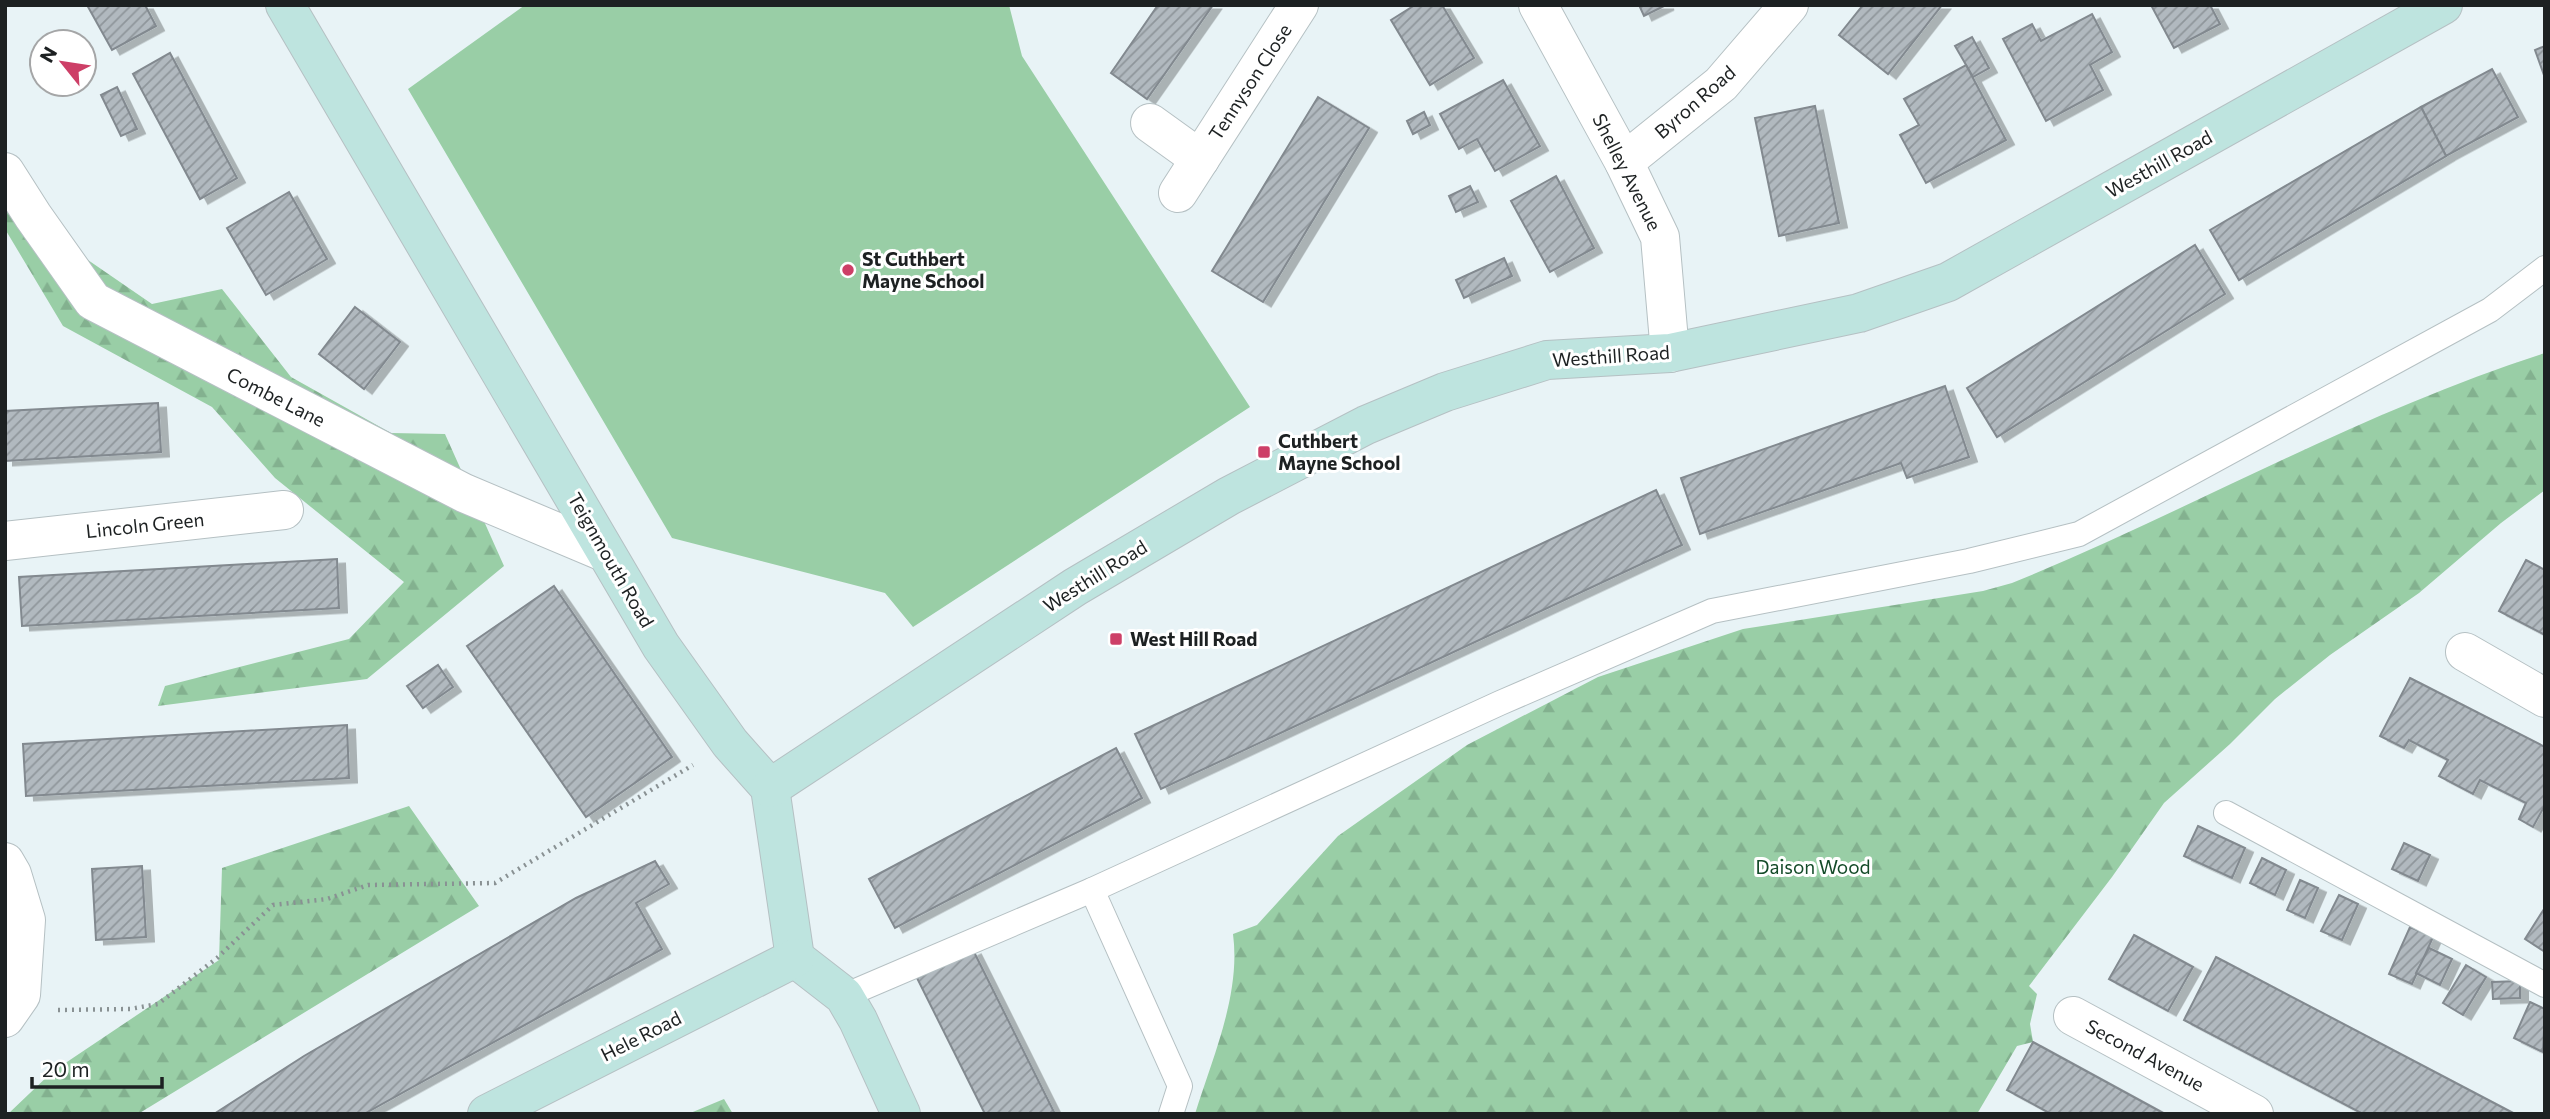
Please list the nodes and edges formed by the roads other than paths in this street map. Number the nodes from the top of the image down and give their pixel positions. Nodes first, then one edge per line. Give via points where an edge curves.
1 (285, 5) edge
2 (1299, 5) edge
3 (1538, 5) edge
4 (1789, 5) edge
5 (2442, 5) edge
6 (1150, 122) dead end
7 (1200, 159) junction
8 (1624, 162) junction
9 (5, 172) edge
10 (1178, 193) dead end
11 (2545, 268) edge
12 (1670, 353) junction
13 (284, 510) dead end
14 (5, 541) edge
15 (604, 552) junction
16 (2465, 652) dead end
17 (2545, 698) edge
18 (770, 788) junction
19 (2226, 813) dead end
20 (5, 862) edge
21 (1092, 890) junction
22 (795, 958) junction
23 (2545, 985) edge
24 (844, 996) junction
25 (13, 1006) edge
26 (2073, 1016) dead end
27 (487, 1114) edge
28 (901, 1114) edge
29 (1171, 1114) edge
30 (2255, 1114) edge

1 - 15 street, Teignmouth Road
2 - 7 street, Tennyson Close
3 - 8 street, Shelley Avenue
4 - 8 street, Byron Road via 1721,84
5 - 12 street, Westhill Road via 1948,282 1859,313
6 - 7 street, Tennyson Close
7 - 10 street, Tennyson Close
8 - 12 street, Shelley Avenue via 1660,237
9 - 15 street, Combe Lane via 93,301 464,493
11 - 21 lane via 2490,310 2079,534 1969,561 1712,611
12 - 18 street, Westhill Road via 1547,360 1445,392 1366,425 1229,496 1075,587
13 - 14 street, Lincoln Green
15 - 18 street, Teignmouth Road via 661,646 730,743
16 - 17 street
18 - 22 street
19 - 23 lane
20 - 25 street via 26,920
21 - 24 lane
21 - 29 lane via 1180,1086
22 - 24 street
22 - 27 street, Hele Road
24 - 28 street
26 - 30 street, Second Avenue

